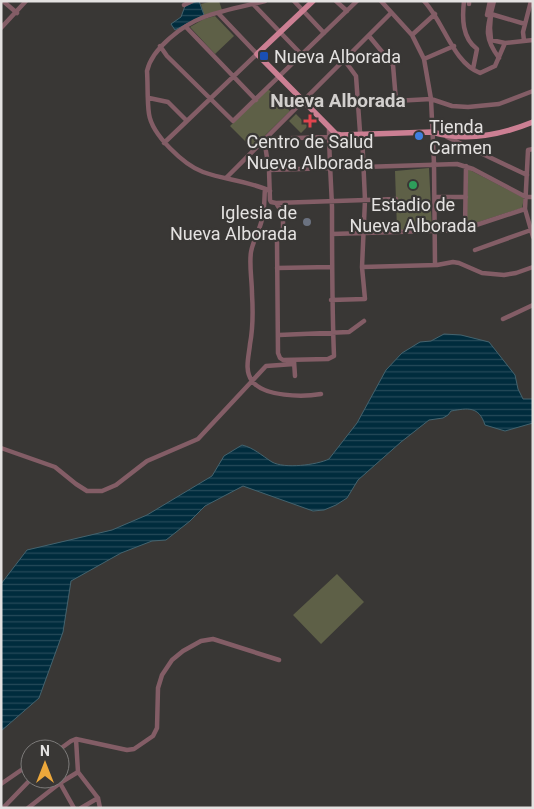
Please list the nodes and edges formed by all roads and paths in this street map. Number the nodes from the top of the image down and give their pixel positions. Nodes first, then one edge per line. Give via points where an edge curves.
1 (2, 1) edge
2 (26, 1) edge
3 (192, 1) edge
4 (265, 1) edge
5 (294, 1) edge
6 (313, 1) edge
7 (336, 1) edge
8 (357, 1) edge
9 (381, 1) edge
10 (424, 1) edge
11 (464, 1) edge
12 (492, 1) edge
13 (253, 4) junction
14 (531, 4) edge
15 (184, 5) dead end
16 (303, 11) junction
17 (347, 11) junction
18 (391, 12) junction
19 (218, 13) junction
20 (17, 14) junction
21 (435, 14) junction
22 (491, 14) junction
23 (525, 24) junction
24 (487, 26) junction
25 (186, 27) junction
26 (1, 28) edge
27 (280, 32) junction
28 (324, 33) junction
29 (412, 35) junction
30 (369, 36) junction
31 (533, 40) edge
32 (524, 41) junction
33 (506, 43) junction
34 (160, 46) junction
35 (454, 46) junction
36 (257, 54) junction
37 (302, 55) junction
38 (424, 58) junction
39 (499, 58) junction
40 (345, 60) junction
41 (473, 69) junction
42 (234, 77) junction
43 (279, 77) junction
44 (533, 91) edge
45 (149, 98) junction
46 (210, 99) junction
47 (256, 100) junction
48 (431, 100) junction
49 (396, 101) junction
50 (304, 102) junction
51 (358, 103) junction
52 (187, 121) junction
53 (533, 122) edge
54 (329, 127) junction
55 (432, 132) junction
56 (336, 134) junction
57 (362, 134) junction
58 (445, 136) junction
59 (329, 137) junction
60 (264, 139) junction
61 (164, 143) junction
62 (533, 149) edge
63 (434, 164) junction
64 (466, 166) junction
65 (331, 168) junction
66 (363, 168) junction
67 (268, 170) junction
68 (527, 175) junction
69 (226, 178) junction
70 (264, 188) junction
71 (270, 191) junction
72 (435, 197) junction
73 (466, 197) junction
74 (526, 197) junction
75 (533, 197) edge
76 (396, 199) dead end
77 (365, 200) junction
78 (332, 202) junction
79 (276, 203) junction
80 (525, 209) junction
81 (465, 230) junction
82 (531, 230) edge
83 (434, 231) junction
84 (332, 234) junction
85 (364, 234) junction
86 (533, 237) edge
87 (475, 250) dead end
88 (435, 264) junction
89 (362, 266) junction
90 (331, 267) junction
91 (277, 268) junction
92 (533, 268) edge
93 (331, 300) junction
94 (533, 305) edge
95 (503, 319) dead end
96 (364, 321) dead end
97 (333, 333) junction
98 (279, 334) junction
99 (294, 362) junction
100 (295, 376) dead end
101 (252, 381) junction
102 (321, 394) dead end
103 (1, 448) edge
104 (279, 660) dead end
105 (76, 739) junction
106 (70, 742) edge
107 (20, 771) edge
108 (78, 772) junction
109 (70, 777) edge
110 (1, 784) edge
111 (21, 789) edge
112 (53, 789) edge
113 (63, 789) edge
114 (98, 798) junction
115 (3, 808) edge
116 (28, 808) edge
117 (74, 808) edge
118 (81, 808) edge
119 (100, 808) edge

1 - 20 street
2 - 20 street
3 - 15 street
4 - 13 street
5 - 16 street
6 - 16 main road
7 - 17 street
8 - 17 street
9 - 18 street
10 - 21 street
11 - 41 street via 464,27 476,50
12 - 22 street
12 - 24 street
13 - 19 street
13 - 27 street
14 - 23 street
16 - 27 main road
16 - 28 street
17 - 28 street
18 - 29 street
18 - 30 street
19 - 25 street
19 - 36 street
20 - 26 street
21 - 29 street
21 - 35 street
22 - 23 street
22 - 24 street
22 - 33 street via 491,40
23 - 32 street
24 - 39 street via 491,47
25 - 34 street
25 - 42 street
27 - 36 main road
27 - 37 street
28 - 37 street
29 - 38 street
30 - 40 street
30 - 49 street via 393,65
31 - 32 street
32 - 33 street
33 - 39 street
34 - 45 street via 149,65
34 - 46 street
35 - 38 street
35 - 41 street via 462,61
36 - 42 street
36 - 43 main road
37 - 43 street
38 - 48 street
39 - 41 street via 495,66 485,72
40 - 50 street
40 - 51 street via 356,76
42 - 46 street
42 - 47 street
43 - 47 street
43 - 50 main road
44 - 48 street via 490,105 452,106
45 - 52 street via 168,102
45 - 61 street via 149,115
46 - 47 street via 233,122
46 - 52 street
48 - 49 street
48 - 55 street
49 - 51 street
50 - 54 main road
50 - 60 street
51 - 57 street
52 - 61 street
53 - 58 main road via 495,134
54 - 56 main road
54 - 59 street
55 - 57 main road
55 - 58 main road
55 - 63 street
56 - 57 main road
56 - 59 street
57 - 66 street
58 - 68 street
59 - 60 street
59 - 65 street
60 - 67 street
60 - 69 street
61 - 69 street via 195,168
62 - 68 street via 528,150
63 - 64 street
63 - 66 street
63 - 72 street
64 - 73 street
64 - 74 street
65 - 66 street
65 - 67 street
65 - 78 street
66 - 77 street
67 - 71 street
68 - 74 street
69 - 70 street
70 - 71 street
70 - 101 street via 263,218 251,251 251,341 247,367
71 - 79 street via 270,200
72 - 73 street
72 - 83 street
73 - 81 street
74 - 75 street
74 - 80 street
76 - 77 street
77 - 78 street
77 - 85 street
78 - 79 street
78 - 84 street
79 - 91 street via 283,214 283,228 277,240
80 - 81 street
80 - 82 street
81 - 83 street
82 - 86 street
82 - 87 street
83 - 85 street
83 - 88 street
84 - 85 street
84 - 90 street
85 - 89 street
88 - 89 street
88 - 92 street via 459,263 482,274 493,275
89 - 93 street via 365,299
90 - 91 street
90 - 93 street
91 - 98 street
93 - 97 street
94 - 95 street
96 - 97 street via 349,332
97 - 98 street
97 - 99 street via 332,358
98 - 99 street via 280,358
99 - 100 street
99 - 101 street via 266,366
101 - 102 street via 260,388 280,394
101 - 103 street via 198,439 147,461 107,489 91,492 55,467
104 - 105 street via 213,639 201,641 182,651 162,675 158,688 157,728 153,736 127,750
105 - 106 street
105 - 108 street
107 - 110 street
108 - 109 street
108 - 114 street
111 - 115 street
112 - 116 street
113 - 117 street
114 - 118 street
114 - 119 street

